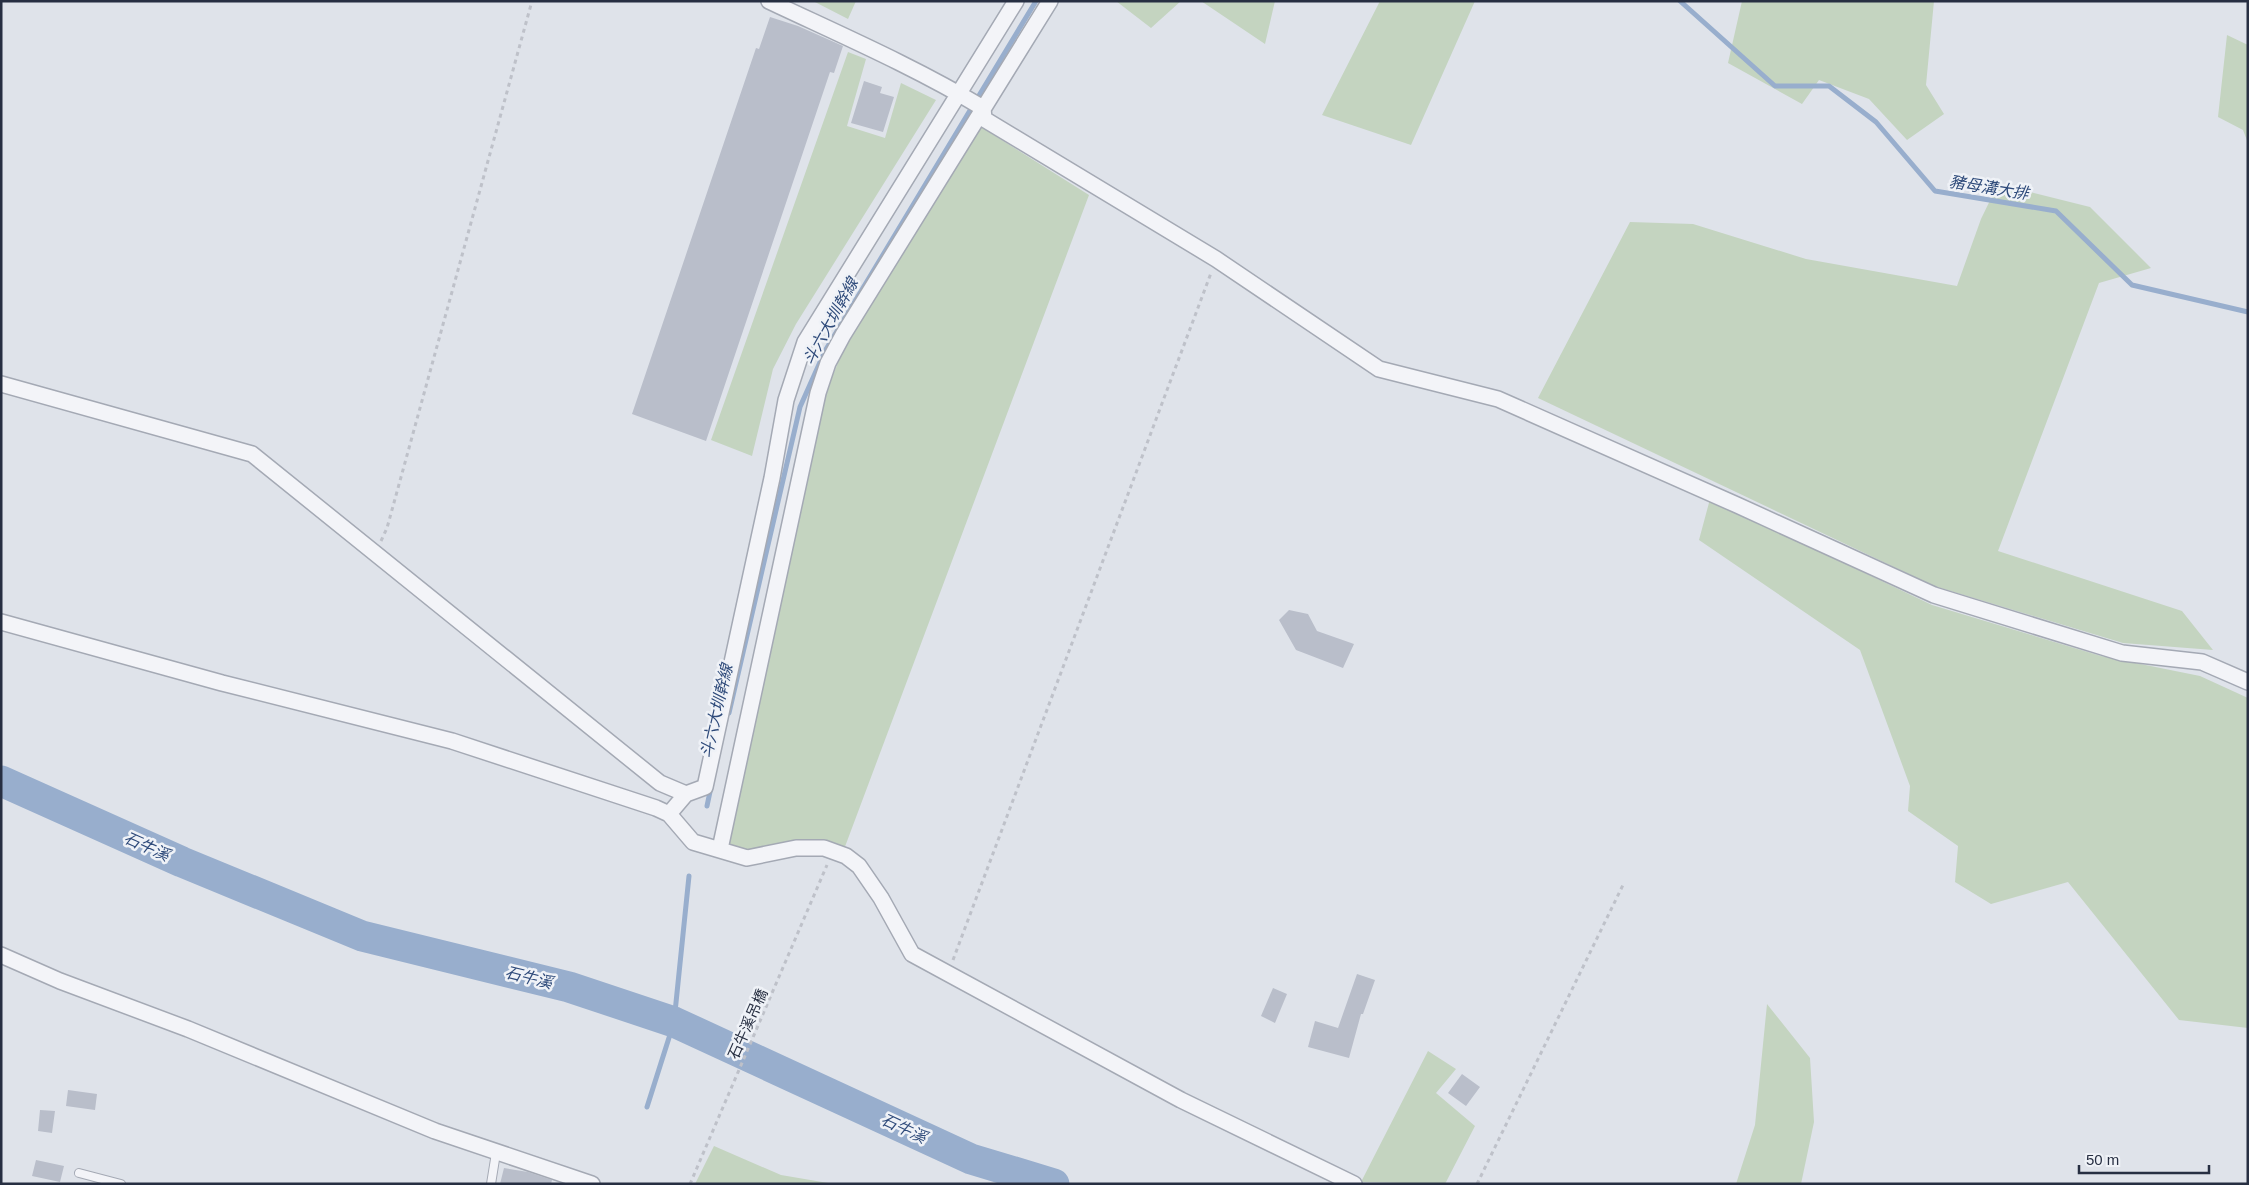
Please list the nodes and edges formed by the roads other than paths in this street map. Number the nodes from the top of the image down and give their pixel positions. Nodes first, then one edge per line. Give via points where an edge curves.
1 (769, 1) edge
2 (1016, 1) edge
3 (1050, 1) edge
4 (958, 93) junction
5 (983, 108) junction
6 (1, 384) edge
7 (1, 622) edge
8 (2248, 682) edge
9 (686, 794) junction
10 (672, 818) junction
11 (720, 849) junction
12 (1, 955) edge
13 (496, 1153) junction
14 (79, 1173) dead end
15 (121, 1184) edge
16 (491, 1184) edge
17 (592, 1184) edge
18 (1354, 1184) edge

1 - 4 street
2 - 4 street
3 - 5 street
4 - 5 street
4 - 9 street via 805,342 786,400 705,787
5 - 8 street via 984,119 1216,259 1379,369 1498,399 1934,595 2122,653 2202,662
5 - 11 street via 828,364 814,411
6 - 9 street via 252,454 660,784
7 - 10 street via 222,683 452,741
9 - 10 street
10 - 11 street via 693,842
11 - 18 street via 747,858 796,848 824,848 846,856 859,866 881,898 912,954 1181,1100
12 - 13 street via 386,1112
13 - 16 lane
13 - 17 street
14 - 15 lane

